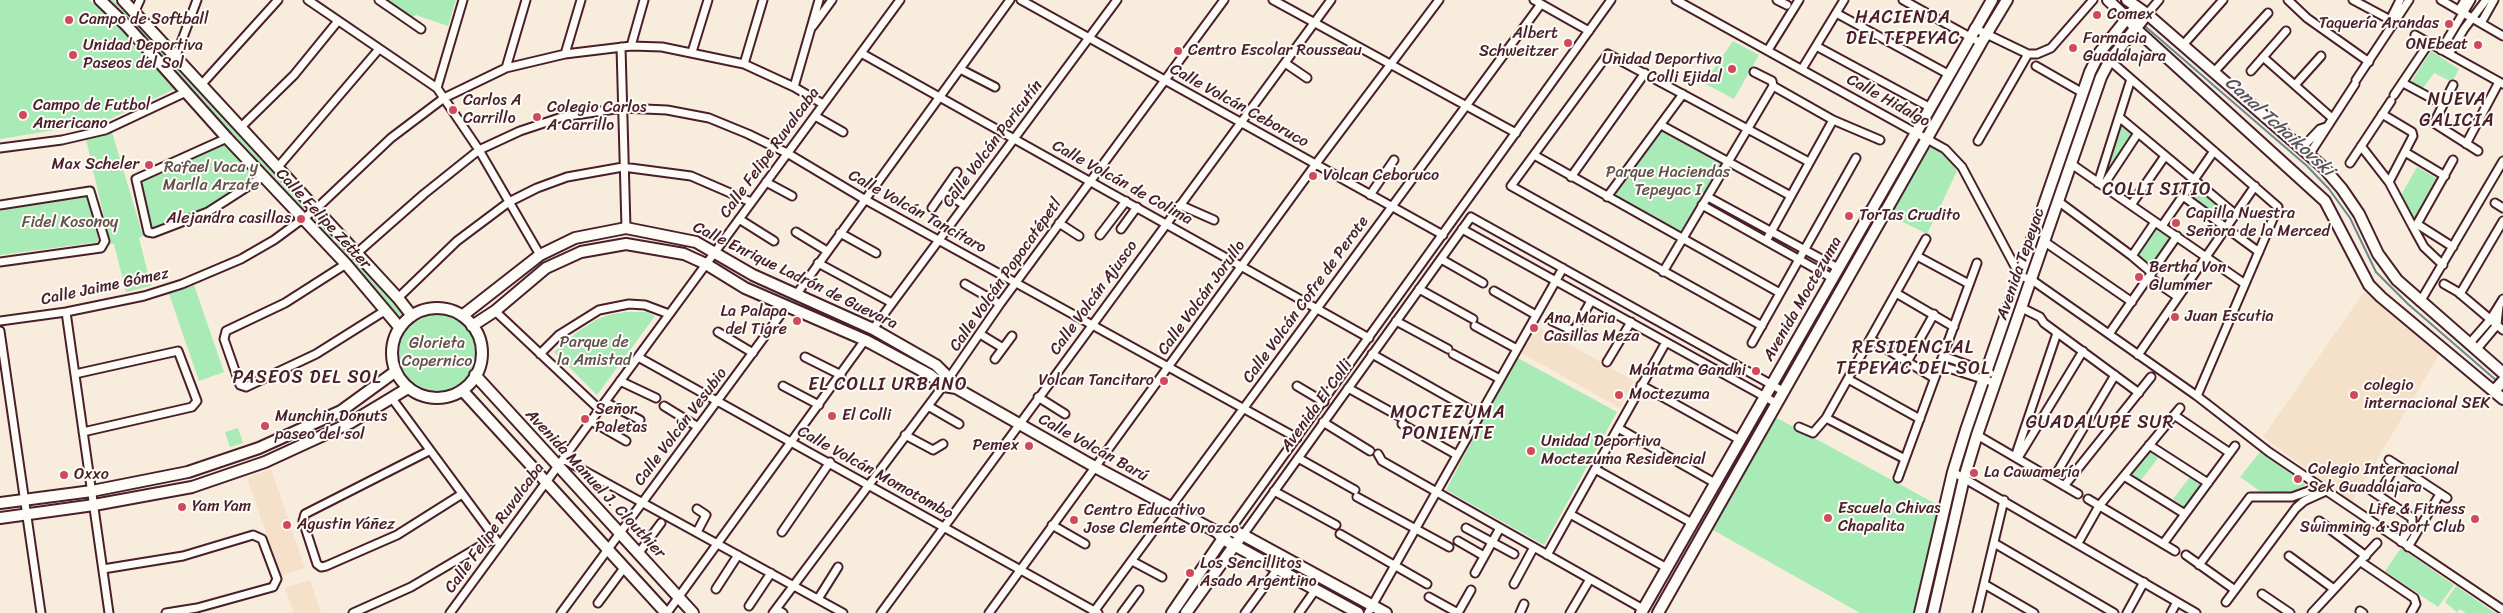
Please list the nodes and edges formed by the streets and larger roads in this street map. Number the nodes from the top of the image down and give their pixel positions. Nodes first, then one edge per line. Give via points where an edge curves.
1 (100, 0) edge
2 (123, 0) edge
3 (140, 0) edge
4 (197, 0) edge
5 (278, 0) edge
6 (308, 0) edge
7 (379, 0) edge
8 (463, 0) edge
9 (526, 0) edge
10 (581, 0) edge
11 (644, 0) edge
12 (708, 0) edge
13 (762, 0) edge
14 (819, 0) edge
15 (832, 0) edge
16 (900, 0) edge
17 (1010, 0) edge
18 (1021, 0) edge
19 (1117, 0) edge
20 (1224, 0) edge
21 (1273, 0) edge
22 (1331, 0) edge
23 (1438, 0) edge
24 (1611, 0) edge
25 (1676, 0) edge
26 (1778, 0) edge
27 (1799, 0) edge
28 (1844, 0) edge
29 (1904, 0) edge
30 (1992, 0) edge
31 (2007, 0) edge
32 (2093, 0) edge
33 (2108, 0) edge
34 (2127, 0) edge
35 (2159, 0) edge
36 (2223, 0) edge
37 (2288, 0) edge
38 (2353, 0) edge
39 (2400, 0) edge
40 (2409, 0) edge
41 (2441, 0) edge
42 (2465, 0) edge
43 (2472, 0) edge
44 (2486, 0) edge
45 (2494, 0) edge
46 (1537, 2) edge
47 (2139, 4) edge
48 (1787, 6) dead end
49 (135, 11) junction
50 (2462, 12) junction
51 (1836, 13) junction
52 (2268, 13) dead end
53 (2147, 14) junction
54 (2127, 18) junction
55 (2473, 19) junction
56 (338, 21) junction
57 (2392, 21) junction
58 (1314, 23) junction
59 (2481, 23) junction
60 (2135, 28) junction
61 (421, 29) dead end
62 (809, 31) junction
63 (1589, 31) junction
64 (2286, 31) dead end
65 (1972, 32) junction
66 (2415, 35) dead end
67 (2503, 36) edge
68 (1089, 38) junction
69 (1983, 38) junction
70 (2429, 43) junction
71 (2183, 45) junction
72 (630, 46) junction
73 (1816, 46) junction
74 (621, 47) junction
75 (379, 49) junction
76 (1768, 50) junction
77 (2441, 50) junction
78 (692, 52) junction
79 (2100, 52) junction
80 (861, 53) junction
81 (565, 54) junction
82 (2028, 54) junction
83 (2449, 54) junction
84 (176, 56) junction
85 (2321, 56) dead end
86 (2263, 57) junction
87 (2110, 60) junction
88 (2369, 62) junction
89 (1285, 63) junction
90 (744, 64) junction
91 (1390, 64) junction
92 (2036, 66) dead end
93 (506, 68) junction
94 (960, 69) junction
95 (1802, 69) junction
96 (2251, 71) dead end
97 (1754, 72) dead end
98 (2214, 72) junction
99 (1645, 73) junction
100 (1948, 74) junction
101 (1307, 78) dead end
102 (2131, 79) junction
103 (1164, 80) junction
104 (2403, 83) junction
105 (202, 84) junction
106 (2501, 84) edge
107 (2295, 85) junction
108 (2453, 85) dead end
109 (1773, 86) junction
110 (794, 87) junction
111 (995, 87) dead end
112 (437, 88) junction
113 (186, 92) junction
114 (2083, 92) junction
115 (1684, 94) junction
116 (940, 97) junction
117 (444, 98) junction
118 (823, 104) junction
119 (2442, 104) junction
120 (1466, 106) junction
121 (1929, 107) junction
122 (622, 108) junction
123 (2382, 114) junction
124 (815, 116) junction
125 (2119, 117) junction
126 (2332, 118) junction
127 (1832, 120) junction
128 (1241, 123) junction
129 (1661, 125) junction
130 (2072, 126) junction
131 (241, 127) junction
132 (1748, 129) junction
133 (2082, 130) junction
134 (842, 132) dead end
135 (1915, 132) junction
136 (1516, 133) junction
137 (2138, 133) junction
138 (227, 138) junction
139 (1015, 138) junction
140 (1927, 138) junction
141 (1880, 140) dead end
142 (1978, 141) dead end
143 (2466, 144) junction
144 (2361, 146) junction
145 (0, 148) edge
146 (479, 150) junction
147 (2214, 151) junction
148 (2478, 151) dead end
149 (2306, 152) junction
150 (2405, 152) junction
151 (787, 153) junction
152 (1534, 155) junction
153 (2165, 156) junction
154 (1856, 158) dead end
155 (1394, 160) dead end
156 (2453, 160) dead end
157 (1729, 161) junction
158 (2503, 161) edge
159 (1809, 162) junction
160 (2070, 163) junction
161 (2350, 163) dead end
162 (1315, 165) junction
163 (278, 167) junction
164 (623, 167) junction
165 (956, 172) dead end
166 (264, 176) junction
167 (1571, 176) junction
168 (2445, 176) junction
169 (1090, 180) junction
170 (2193, 180) junction
171 (766, 182) junction
172 (2389, 182) junction
173 (2101, 184) junction
174 (2255, 186) junction
175 (943, 192) junction
176 (1370, 195) junction
177 (792, 196) dead end
178 (1791, 196) junction
179 (2183, 196) junction
180 (1607, 197) junction
181 (1708, 197) junction
182 (864, 199) junction
183 (2058, 200) junction
184 (1126, 201) junction
185 (509, 202) junction
186 (751, 202) junction
187 (2495, 203) dead end
188 (0, 205) edge
189 (965, 205) junction
190 (1180, 205) junction
191 (1702, 205) junction
192 (2131, 205) junction
193 (1137, 207) junction
194 (1392, 207) junction
195 (932, 208) dead end
196 (2503, 208) edge
197 (316, 209) junction
198 (2235, 214) junction
199 (303, 219) junction
200 (739, 219) junction
201 (1214, 220) dead end
202 (2503, 221) edge
203 (1059, 223) junction
204 (1166, 223) junction
205 (2159, 224) junction
206 (2415, 226) junction
207 (626, 228) junction
208 (2226, 228) junction
209 (1121, 229) dead end
210 (1462, 229) junction
211 (1771, 231) junction
212 (796, 232) dead end
213 (840, 233) junction
214 (1100, 235) dead end
215 (1443, 235) junction
216 (1079, 236) dead end
217 (2177, 236) junction
218 (1682, 238) junction
219 (939, 240) junction
220 (1766, 240) junction
221 (1926, 240) dead end
222 (774, 241) dead end
223 (2045, 242) junction
224 (2453, 247) junction
225 (1804, 249) junction
226 (827, 251) junction
227 (715, 252) junction
228 (2259, 252) junction
229 (357, 253) junction
230 (876, 253) dead end
231 (540, 255) junction
232 (1917, 256) junction
233 (2206, 257) junction
234 (2134, 258) junction
235 (1441, 259) junction
236 (1799, 259) junction
237 (0, 262) edge
238 (818, 263) junction
239 (1977, 263) dead end
240 (346, 264) junction
241 (706, 264) junction
242 (2442, 265) junction
243 (1242, 266) junction
244 (1563, 268) junction
245 (1838, 268) junction
246 (1663, 272) junction
247 (2150, 275) junction
248 (2020, 276) junction
249 (1832, 278) junction
250 (2032, 280) junction
251 (1556, 281) junction
252 (1016, 283) junction
253 (1483, 283) dead end
254 (965, 284) dead end
255 (1969, 284) junction
256 (2245, 284) junction
257 (2444, 284) dead end
258 (1419, 289) junction
259 (1494, 291) dead end
260 (1780, 293) junction
261 (1896, 293) junction
262 (2460, 294) junction
263 (796, 295) junction
264 (2178, 297) junction
265 (398, 298) junction
266 (1591, 301) junction
267 (2132, 302) junction
268 (2420, 302) junction
269 (2501, 302) edge
270 (892, 303) junction
271 (1000, 304) junction
272 (787, 306) junction
273 (1317, 308) junction
274 (386, 310) junction
275 (2021, 310) junction
276 (495, 311) junction
277 (66, 312) junction
278 (669, 314) junction
279 (1934, 314) junction
280 (1536, 315) junction
281 (412, 316) junction
282 (462, 316) junction
283 (2490, 320) junction
284 (0, 321) edge
285 (1396, 321) junction
286 (1552, 321) dead end
287 (1631, 322) junction
288 (1091, 324) junction
289 (2497, 325) junction
290 (472, 326) junction
291 (1762, 326) junction
292 (1954, 326) junction
293 (400, 328) junction
294 (873, 329) junction
295 (2503, 330) edge
296 (0, 331) edge
297 (1574, 331) junction
298 (718, 332) dead end
299 (2058, 333) junction
300 (980, 334) junction
301 (2109, 334) junction
302 (1012, 336) dead end
303 (1587, 337) dead end
304 (1369, 338) junction
305 (1870, 339) junction
306 (865, 340) junction
307 (1666, 342) junction
308 (1752, 343) dead end
309 (2472, 347) junction
310 (1003, 348) junction
311 (1517, 349) junction
312 (2083, 352) junction
313 (753, 353) junction
314 (540, 354) junction
315 (1372, 354) junction
316 (2138, 355) junction
317 (1943, 356) junction
318 (638, 357) junction
319 (805, 357) dead end
320 (995, 359) dead end
321 (1954, 360) junction
322 (1607, 362) dead end
323 (1907, 362) junction
324 (1939, 365) junction
325 (1168, 367) junction
326 (1951, 369) junction
327 (396, 371) junction
328 (2503, 373) edge
329 (75, 374) junction
330 (840, 375) junction
331 (2115, 375) junction
332 (475, 376) junction
333 (1984, 376) junction
334 (2151, 377) dead end
335 (1934, 378) junction
336 (1848, 379) junction
337 (1500, 380) junction
338 (1996, 380) junction
339 (620, 381) junction
340 (947, 382) junction
341 (1771, 384) junction
342 (1641, 385) junction
343 (783, 386) dead end
344 (1297, 386) dead end
345 (2498, 386) edge
346 (408, 388) junction
347 (1348, 388) junction
348 (462, 390) junction
349 (1783, 391) junction
350 (2139, 393) junction
351 (1038, 396) junction
352 (2197, 396) junction
353 (1764, 397) junction
354 (391, 398) junction
355 (656, 398) dead end
356 (2503, 399) edge
357 (718, 400) junction
358 (605, 402) junction
359 (1324, 402) junction
360 (1776, 403) junction
361 (819, 405) junction
362 (664, 406) dead end
363 (928, 406) junction
364 (2180, 408) dead end
365 (1243, 409) junction
366 (600, 410) junction
367 (1064, 414) dead end
368 (1480, 415) junction
369 (2174, 415) junction
370 (1826, 418) junction
371 (1920, 419) junction
372 (640, 420) dead end
373 (591, 421) junction
374 (1323, 422) junction
375 (959, 424) dead end
376 (1018, 424) junction
377 (698, 427) junction
378 (1799, 427) dead end
379 (1618, 428) junction
380 (83, 432) junction
381 (905, 435) junction
382 (1977, 435) junction
383 (1297, 438) junction
384 (1740, 440) junction
385 (626, 441) dead end
386 (793, 442) junction
387 (943, 444) dead end
388 (2149, 445) junction
389 (2235, 446) dead end
390 (259, 448) junction
391 (429, 451) junction
392 (1370, 451) dead end
393 (2230, 453) junction
394 (1378, 454) dead end
395 (1457, 455) junction
396 (1298, 458) junction
397 (2017, 458) junction
398 (1905, 460) junction
399 (2389, 460) dead end
400 (265, 462) junction
401 (830, 462) junction
402 (560, 463) junction
403 (2396, 465) junction
404 (1095, 467) junction
405 (1595, 469) junction
406 (1953, 472) junction
407 (2124, 476) junction
408 (1898, 478) dead end
409 (1964, 478) junction
410 (2053, 479) junction
411 (546, 483) junction
412 (1715, 483) junction
413 (2208, 483) junction
414 (868, 484) junction
415 (2064, 486) junction
416 (2323, 489) junction
417 (92, 491) junction
418 (1274, 491) junction
419 (1437, 492) junction
420 (462, 494) junction
421 (2078, 494) dead end
422 (2292, 497) junction
423 (2088, 499) dead end
424 (24, 500) junction
425 (2004, 500) junction
426 (642, 502) junction
427 (0, 503) edge
428 (94, 505) junction
429 (2099, 506) junction
430 (1170, 508) junction
431 (2296, 508) junction
432 (697, 509) dead end
433 (26, 514) junction
434 (1570, 514) junction
435 (2185, 514) junction
436 (0, 518) edge
437 (2319, 521) dead end
438 (661, 523) dead end
439 (1692, 523) junction
440 (1052, 525) junction
441 (1336, 525) dead end
442 (943, 527) junction
443 (1466, 528) dead end
444 (1500, 528) junction
445 (1415, 529) junction
446 (1230, 530) junction
447 (697, 532) junction
448 (782, 532) dead end
449 (619, 533) junction
450 (1243, 534) junction
451 (1340, 534) dead end
452 (1220, 536) junction
453 (494, 538) junction
454 (1458, 541) dead end
455 (1492, 542) junction
456 (1994, 543) junction
457 (2376, 543) dead end
458 (718, 544) junction
459 (1085, 544) dead end
460 (2078, 544) junction
461 (2163, 544) junction
462 (500, 545) junction
463 (1235, 545) junction
464 (2404, 545) junction
465 (1448, 547) dead end
466 (1534, 547) junction
467 (607, 550) junction
468 (2175, 551) dead end
469 (638, 554) junction
470 (1514, 554) dead end
471 (738, 555) junction
472 (1548, 555) junction
473 (2186, 555) dead end
474 (1484, 556) junction
475 (2289, 556) dead end
476 (2366, 556) junction
477 (1132, 560) junction
478 (2361, 562) junction
479 (2199, 565) junction
480 (1394, 566) junction
481 (838, 567) dead end
482 (624, 568) junction
483 (1278, 568) junction
484 (1667, 568) junction
485 (103, 569) junction
486 (1020, 569) junction
487 (771, 573) junction
488 (1475, 574) dead end
489 (1162, 577) dead end
490 (1590, 579) junction
491 (2144, 582) junction
492 (1427, 584) dead end
493 (1514, 584) dead end
494 (1984, 584) junction
495 (793, 586) junction
496 (716, 589) dead end
497 (1316, 589) junction
498 (2334, 589) junction
499 (1139, 590) dead end
500 (1471, 590) dead end
501 (2235, 590) junction
502 (2262, 594) dead end
503 (678, 597) junction
504 (1429, 597) dead end
505 (818, 599) junction
506 (2177, 602) junction
507 (2226, 602) dead end
508 (598, 603) dead end
509 (1524, 604) dead end
510 (749, 606) dead end
511 (1370, 609) edge
512 (2503, 610) edge
513 (1642, 611) edge
514 (563, 612) edge
515 (777, 612) edge
516 (1096, 612) edge
517 (1190, 612) edge
518 (1354, 612) edge
519 (41, 613) edge
520 (109, 613) edge
521 (166, 613) edge
522 (353, 613) edge
523 (450, 613) edge
524 (666, 613) edge
525 (693, 613) edge
526 (843, 613) edge
527 (880, 613) edge
528 (989, 613) edge
529 (1122, 613) edge
530 (1172, 613) edge
531 (1245, 613) edge
532 (1298, 613) edge
533 (1386, 613) edge
534 (1458, 613) edge
535 (1520, 613) edge
536 (1570, 613) edge
537 (1658, 613) edge
538 (1920, 613) edge
539 (1933, 613) edge
540 (1977, 613) edge
541 (2034, 613) edge
542 (2114, 613) edge
543 (2127, 613) edge
544 (2171, 613) edge
545 (2196, 613) edge
546 (2290, 613) edge
547 (2312, 613) edge
548 (2411, 613) edge

1 - 113 street, Calle Felipe Zetter
2 - 49 street, Calle Felipe Zetter
3 - 49 street
4 - 84 street
5 - 105 street
6 - 56 street
7 - 61 street
8 - 112 street
9 - 93 street
10 - 81 street
11 - 72 street
12 - 78 street
13 - 90 street
14 - 62 street
15 - 62 street
16 - 80 street, Calle Felipe Ruvalcaba
17 - 94 street
18 - 68 street, Calle Volcán Ceboruco
19 - 68 street, Calle Volcán Paricutín
20 - 103 street, Calle Volcán Popocatépetl
21 - 58 street
22 - 58 street, Calle Volcán Ajusco
23 - 91 street, Calle Volcán Jorullo
24 - 63 street, Avenida El Colli
25 - 76 street, Calle Hidalgo
26 - 48 street
27 - 76 street
28 - 51 street
29 - 65 street
30 - 65 street, Avenida Moctezuma
31 - 69 street, Avenida Moctezuma
32 - 82 street via 2052,48
33 - 54 street
34 - 47 street
35 - 53 street, Avenida Tepeyac
36 - 71 street
37 - 88 street via 2307,18
38 - 57 street
39 - 57 street
40 - 57 street
41 - 50 street
42 - 50 street
43 - 50 street
44 - 55 street
45 - 59 street
46 - 63 street
46 - 120 street, Calle Volcán Cofre de Perote
47 - 53 street
47 - 54 street, Avenida Tepeyac
49 - 84 street, Calle Felipe Zetter
50 - 55 street
50 - 77 street
51 - 73 street
51 - 100 street
52 - 98 street
53 - 60 street, Avenida Tepeyac
53 - 71 street
54 - 60 street
54 - 79 street, Avenida Tepeyac
55 - 59 street
55 - 83 street
56 - 75 street
56 - 131 street via 294,75
57 - 88 street
58 - 89 street, Calle Volcán Ajusco
58 - 91 street
59 - 67 street
60 - 87 street, Avenida Tepeyac
60 - 345 street via 2309,184 2329,208 2369,285 2381,297
62 - 110 street
63 - 136 street, Avenida El Colli
64 - 86 street
65 - 69 street
65 - 100 street, Avenida Moctezuma
66 - 70 street
68 - 103 street, Calle Volcán Ceboruco
68 - 139 street, Calle Volcán Paricutín
69 - 82 street
69 - 140 street, Avenida Moctezuma
70 - 77 street
70 - 104 street
71 - 98 street
72 - 74 street, Calle Jaime Gómez
72 - 78 street, Calle Jaime Gómez
73 - 95 street
73 - 121 street
74 - 81 street, Calle Jaime Gómez
74 - 122 street
75 - 112 street
75 - 163 street
76 - 95 street, Calle Hidalgo
77 - 83 street
78 - 90 street, Calle Jaime Gómez
79 - 87 street
79 - 114 street, Avenida Tepeyac
80 - 116 street, Calle Volcán de Colima
80 - 118 street, Calle Felipe Ruvalcaba
81 - 93 street, Calle Jaime Gómez
82 - 142 street
83 - 106 street
84 - 105 street, Calle Felipe Zetter
85 - 107 street
86 - 96 street
86 - 107 street
87 - 102 street
87 - 133 street, Avenida Tepeyac
88 - 126 street
89 - 101 street
89 - 128 street, Calle Volcán Ajusco
90 - 110 street, Calle Jaime Gómez
91 - 120 street
91 - 162 street, Calle Volcán Jorullo
92 - 114 street
93 - 117 street, Calle Jaime Gómez
94 - 111 street
94 - 116 street
95 - 135 street, Calle Hidalgo
97 - 109 street via 1772,81
98 - 149 street
99 - 115 street
99 - 152 street via 1608,54
99 - 167 street
100 - 121 street, Avenida Moctezuma
102 - 125 street
102 - 147 street
103 - 128 street, Calle Volcán Ceboruco
103 - 169 street, Calle Volcán Popocatépetl
104 - 119 street
104 - 123 street
105 - 131 street, Calle Felipe Zetter
106 - 143 street
107 - 126 street
108 - 119 street
109 - 127 street
109 - 132 street
110 - 118 street, Calle Jaime Gómez
112 - 117 street
113 - 138 street, Calle Felipe Zetter
113 - 145 street via 105,130 62,140
114 - 130 street, Avenida Tepeyac
115 - 129 street
115 - 132 street
116 - 139 street, Calle Volcán de Colima
116 - 182 street
117 - 146 street
117 - 197 street, Calle Jaime Gómez via 391,138
118 - 124 street, Calle Felipe Ruvalcaba
119 - 143 street via 2434,123
120 - 136 street
120 - 194 street, Calle Volcán Cofre de Perote
121 - 135 street, Avenida Moctezuma
122 - 146 street, Calle Volcán Tancítaro via 562,117
122 - 151 street, Calle Volcán Tancítaro via 667,110 709,118
122 - 164 street
123 - 144 street
123 - 150 street via 2412,132 2412,140
124 - 134 street
124 - 151 street, Calle Felipe Ruvalcaba
125 - 137 street
125 - 173 street
126 - 149 street
127 - 141 street
127 - 159 street
128 - 162 street, Calle Volcán Ceboruco
128 - 190 street, Calle Volcán Ajusco
129 - 157 street
129 - 180 street
130 - 133 street
130 - 248 street, Avenida Tepeyac
131 - 163 street, Calle Felipe Zetter
132 - 157 street
132 - 159 street
133 - 160 street, Avenida Tepeyac
135 - 140 street, Calle Hidalgo
135 - 245 street, Avenida Moctezuma
136 - 215 street, Avenida El Colli
137 - 153 street
137 - 173 street
138 - 166 street, Calle Felipe Zetter
138 - 166 street via 136,179 150,233 208,212
139 - 169 street, Calle Volcán de Colima
139 - 189 street, Calle Volcán Paricutín
140 - 248 street, Calle Hidalgo via 1945,149 1962,167
140 - 349 street, Avenida Moctezuma
143 - 148 street
144 - 161 street
144 - 172 street
146 - 185 street
146 - 229 street, Calle Volcán Tancítaro
147 - 170 street
147 - 174 street
149 - 268 street via 2342,189 2359,214 2378,254 2397,280
150 - 168 street
150 - 172 street
151 - 171 street, Calle Felipe Ruvalcaba
151 - 182 street, Calle Volcán Tancítaro
152 - 167 street
152 - 246 street via 1512,186
153 - 170 street
153 - 192 street
154 - 225 street
155 - 176 street
156 - 168 street
157 - 178 street
157 - 181 street
158 - 224 street
159 - 178 street
160 - 173 street
160 - 183 street, Avenida Tepeyac
162 - 176 street, Calle Volcán Ceboruco
162 - 243 street, Calle Volcán Jorullo
163 - 197 street, Calle Felipe Zetter
164 - 185 street via 567,177
164 - 186 street via 691,176
164 - 207 street
165 - 175 street
166 - 199 street, Calle Felipe Zetter
167 - 180 street
168 - 206 street
169 - 184 street, Calle Volcán de Colima
169 - 203 street, Calle Volcán Popocatépetl
170 - 179 street
170 - 198 street
171 - 177 street
171 - 186 street, Calle Felipe Ruvalcaba
172 - 206 street
173 - 192 street
174 - 198 street
174 - 228 street via 2278,207
175 - 189 street
175 - 195 street
176 - 194 street, Calle Volcán Ceboruco
178 - 211 street
179 - 205 street
179 - 208 street
180 - 218 street
181 - 191 street
181 - 211 street
182 - 213 street
182 - 219 street, Calle Volcán Tancítaro
183 - 223 street, Avenida Tepeyac
183 - 234 street
184 - 193 street, Calle Volcán de Colima
184 - 214 street
185 - 231 street
185 - 265 street via 457,241
186 - 200 street, Calle Felipe Ruvalcaba
187 - 196 street
188 - 237 street via 90,191 104,245
189 - 219 street, Calle Volcán Paricutín
190 - 201 street
190 - 204 street, Calle Volcán Ajusco
191 - 218 street
191 - 220 street
192 - 205 street
193 - 204 street, Calle Volcán de Colima
193 - 209 street
194 - 215 street, Calle Volcán Ceboruco
194 - 273 street, Calle Volcán Cofre de Perote
197 - 199 street, Calle Jaime Gómez
197 - 229 street, Calle Felipe Zetter
198 - 208 street
199 - 240 street, Calle Felipe Zetter
199 - 277 street, Calle Jaime Gómez via 213,273 144,296
200 - 222 street
200 - 227 street, Calle Felipe Ruvalcaba
202 - 262 street
203 - 216 street
203 - 252 street, Calle Volcán Popocatépetl
204 - 243 street, Calle Volcán de Colima
204 - 288 street, Calle Volcán Ajusco
205 - 217 street
205 - 234 street
206 - 224 street
206 - 242 street via 2424,247
207 - 227 street, Calle Enrique Ladrón de Guevara via 687,238
207 - 231 street, Calle Enrique Ladrón de Guevara via 575,238
208 - 228 street
208 - 233 street
210 - 235 street, Avenida El Colli
210 - 244 street, Avenida El Colli via 1471,217
210 - 251 street
211 - 220 street
211 - 225 street
212 - 226 street
213 - 226 street
213 - 230 street
215 - 304 street, Avenida El Colli
217 - 233 street
217 - 247 street
218 - 246 street
218 - 260 street
219 - 252 street, Calle Volcán Tancítaro
219 - 270 street, Calle Volcán Paricutín
220 - 236 street
221 - 232 street
223 - 250 street, Avenida Tepeyac
223 - 267 street
224 - 242 street
225 - 236 street
225 - 245 street
226 - 238 street
227 - 241 street, Calle Felipe Ruvalcaba
227 - 263 street, Calle Enrique Ladrón de Guevara
228 - 256 street
229 - 265 street, Calle Felipe Zetter
231 - 282 street, Calle Enrique Ladrón de Guevara
232 - 255 street
232 - 261 street
233 - 256 street
233 - 264 street
234 - 247 street
235 - 253 street
235 - 258 street, Avenida El Colli
236 - 249 street
236 - 260 street
238 - 263 street
238 - 270 street
239 - 255 street
240 - 274 street, Calle Felipe Zetter
240 - 274 street via 285,303 228,330 224,335 233,367 243,387 316,354
241 - 272 street, Calle Enrique Ladrón de Guevara via 745,288
241 - 276 street, Calle Enrique Ladrón de Guevara via 676,252 626,244 596,248 546,268
241 - 278 street, Calle Felipe Ruvalcaba
242 - 268 street
243 - 273 street, Calle Volcán de Colima
243 - 325 street, Calle Volcán Jorullo
244 - 251 street
244 - 341 street
245 - 249 street, Avenida Moctezuma
246 - 291 street
247 - 264 street
247 - 267 street
248 - 250 street
248 - 333 street, Avenida Tepeyac
249 - 341 street, Avenida Moctezuma
250 - 275 street, Avenida Tepeyac
250 - 301 street
251 - 266 street
251 - 280 street
252 - 271 street, Calle Volcán Popocatépetl
252 - 288 street, Calle Volcán Tancítaro
254 - 271 street
255 - 292 street
256 - 352 street
257 - 262 street
258 - 285 street, Avenida El Colli
258 - 311 street
259 - 280 street
260 - 291 street
261 - 279 street
261 - 305 street
262 - 283 street
263 - 294 street, Calle Enrique Ladrón de Guevara
264 - 316 street
265 - 281 street, Calle Felipe Zetter
266 - 287 street
266 - 297 street
267 - 301 street
268 - 309 street
269 - 283 street
269 - 289 street
270 - 294 street, Calle Volcán Paricutín
271 - 300 street, Calle Volcán Popocatépetl
272 - 306 street, Calle Enrique Ladrón de Guevara
272 - 313 street, Calle Volcán Vesubio
273 - 304 street, Calle Volcán de Colima
273 - 365 street, Calle Volcán Cofre de Perote
274 - 293 street, Calle Felipe Zetter
275 - 299 street via 2040,317
275 - 338 street, Avenida Tepeyac
276 - 290 street, Calle Enrique Ladrón de Guevara
276 - 314 street
277 - 284 street, Calle Jaime Gómez
277 - 329 street
278 - 314 street via 646,305 629,304 599,310 567,330
278 - 318 street, Calle Felipe Ruvalcaba
279 - 292 street
279 - 323 street
280 - 311 street
281 - 282 street via 421,311 442,308
281 - 293 street
282 - 290 street
283 - 289 street
283 - 309 street
285 - 315 street, Avenida El Colli
285 - 337 street
286 - 297 street
287 - 307 street
287 - 322 street
288 - 325 street, Calle Volcán Tancítaro
288 - 351 street, Calle Volcán Ajusco
289 - 295 street
289 - 309 street
290 - 332 street via 481,350
291 - 308 street
292 - 317 street
293 - 327 street via 392,354
294 - 340 street, Calle Enrique Ladrón de Guevara via 936,365
296 - 424 street
297 - 303 street
298 - 313 street
299 - 312 street
299 - 397 street
300 - 310 street
300 - 340 street, Calle Volcán Popocatépetl
301 - 316 street
302 - 310 street
304 - 359 street, Avenida El Colli
305 - 323 street
305 - 336 street
306 - 330 street
306 - 340 street, Calle Enrique Ladrón de Guevara
307 - 342 street
307 - 353 street
309 - 328 street
310 - 320 street
311 - 337 street
312 - 331 street
312 - 397 street
313 - 357 street, Calle Volcán Vesubio
314 - 366 street
315 - 347 street, Avenida El Colli
315 - 368 street
316 - 352 street
317 - 321 street
317 - 324 street
318 - 339 street, Calle Felipe Ruvalcaba
318 - 357 street, Calle Volcán Momotombo
319 - 330 street
321 - 326 street
321 - 333 street
323 - 335 street
324 - 326 street
324 - 335 street
325 - 365 street, Calle Volcán Tancítaro
325 - 404 street, Calle Volcán Jorullo
326 - 333 street
327 - 346 street
327 - 390 street via 341,411
329 - 380 street
329 - 380 street via 178,351 196,398 192,408
330 - 361 street
331 - 350 street
331 - 410 street
332 - 348 street
332 - 402 street, Avenida Manuel J. Clouthier
333 - 338 street
333 - 406 street, Avenida Tepeyac
334 - 350 street
335 - 371 street
336 - 370 street
336 - 371 street
337 - 368 street
338 - 382 street, Avenida Tepeyac
339 - 355 street
339 - 358 street, Calle Felipe Ruvalcaba
340 - 363 street, Calle Volcán Popocatépetl
340 - 376 street, Calle Volcán Barú
341 - 349 street
341 - 353 street, Avenida Moctezuma
342 - 379 street
342 - 384 street
343 - 361 street
344 - 359 street
345 - 356 street
346 - 348 street via 417,394 435,398
346 - 354 street
347 - 374 street, Avenida El Colli
347 - 395 street
348 - 411 street
349 - 360 street, Avenida Moctezuma
350 - 415 street
351 - 367 street
351 - 376 street, Calle Volcán Ajusco
352 - 416 street via 2263,448
353 - 360 street
353 - 384 street, Avenida Moctezuma
354 - 391 street
354 - 400 street via 350,424
357 - 377 street, Calle Volcán Vesubio
357 - 386 street, Calle Volcán Momotombo
358 - 366 street, Calle Felipe Ruvalcaba
358 - 372 street
359 - 383 street, Avenida El Colli
360 - 537 street, Avenida Moctezuma
361 - 386 street
362 - 377 street
363 - 375 street
363 - 381 street, Calle Volcán Popocatépetl
364 - 369 street
365 - 383 street, Calle Volcán Tancítaro
365 - 430 street, Calle Volcán Cofre de Perote
366 - 373 street, Calle Felipe Ruvalcaba
368 - 395 street
369 - 388 street
369 - 393 street
370 - 378 street via 1813,433
370 - 398 street
371 - 398 street
373 - 385 street
373 - 402 street, Calle Felipe Ruvalcaba
374 - 392 street
374 - 396 street, Avenida El Colli
376 - 404 street, Calle Volcán Barú
376 - 442 street, Calle Volcán Ajusco
377 - 426 street, Calle Volcán Vesubio
379 - 405 street
379 - 412 street
380 - 417 street
381 - 387 street via 933,450
381 - 414 street, Calle Volcán Popocatépetl
382 - 397 street
382 - 409 street, Avenida Tepeyac
383 - 446 street, Avenida El Colli
384 - 412 street, Avenida Moctezuma
386 - 401 street, Calle Volcán Momotombo
386 - 458 street
388 - 407 street
388 - 413 street
389 - 393 street
390 - 400 street
390 - 417 street via 188,472
391 - 420 street
391 - 420 street via 303,516 317,564 321,567 396,535
393 - 413 street
394 - 419 street via 1382,461
395 - 419 street
396 - 418 street, Avenida El Colli
396 - 445 street
397 - 410 street
398 - 408 street
399 - 403 street
400 - 428 street via 192,487
401 - 414 street, Calle Volcán Momotombo
401 - 448 street
402 - 411 street, Calle Felipe Ruvalcaba
402 - 426 street
402 - 449 street, Avenida Manuel J. Clouthier
403 - 464 street via 2375,493 2412,518
403 - 464 street via 2444,496
404 - 430 street, Calle Volcán Barú
404 - 440 street, Calle Volcán Jorullo
405 - 434 street
405 - 439 street
406 - 409 street
406 - 538 street, Avenida Tepeyac
407 - 429 street
407 - 435 street
409 - 425 street
409 - 539 street, Avenida Tepeyac
410 - 415 street
411 - 462 street, Calle Felipe Ruvalcaba
411 - 467 street
412 - 439 street, Avenida Moctezuma
413 - 435 street
414 - 442 street, Calle Volcán Momotombo
414 - 495 street, Calle Volcán Popocatépetl
415 - 421 street
416 - 422 street
416 - 431 street
416 - 464 street
417 - 424 street
417 - 428 street
418 - 441 street
418 - 450 street, Avenida El Colli
419 - 444 street
419 - 445 street
420 - 453 street
422 - 431 street
422 - 479 street via 2250,497
423 - 429 street
424 - 427 street
424 - 433 street
425 - 456 street
425 - 460 street
426 - 447 street
426 - 449 street, Calle Volcán Vesubio
428 - 433 street
428 - 485 street
429 - 460 street
429 - 461 street
430 - 452 street, Calle Volcán Barú
430 - 477 street, Calle Volcán Cofre de Perote
431 - 501 street
432 - 447 street via 706,515
433 - 436 street
433 - 519 street
434 - 472 street
434 - 484 street
435 - 461 street
437 - 476 street
438 - 469 street
439 - 484 street, Avenida Moctezuma
440 - 459 street
440 - 486 street, Calle Volcán Jorullo
442 - 486 street, Calle Volcán Momotombo
442 - 527 street, Calle Volcán Ajusco
443 - 455 street
444 - 455 street
444 - 466 street
445 - 465 street
445 - 480 street
446 - 450 street
446 - 452 street, Avenida El Colli
447 - 458 street
449 - 467 street, Calle Volcán Vesubio
449 - 469 street, Avenida Manuel J. Clouthier
450 - 463 street, Avenida El Colli
450 - 511 street
451 - 480 street
452 - 463 street, Calle Volcán Barú
452 - 530 street, Avenida El Colli
453 - 462 street
453 - 522 street via 411,586
454 - 474 street
455 - 470 street
455 - 474 street
456 - 494 street
456 - 542 street
457 - 476 street
458 - 471 street
458 - 503 street
460 - 491 street
461 - 468 street
462 - 523 street, Calle Felipe Ruvalcaba
463 - 483 street, Calle Volcán Barú
463 - 517 street, Avenida El Colli
464 - 512 street
466 - 472 street
466 - 493 street
467 - 482 street
467 - 514 street, Calle Volcán Vesubio
469 - 503 street, Avenida Manuel J. Clouthier
471 - 487 street
471 - 496 street
472 - 490 street
473 - 479 street
474 - 488 street
475 - 498 street
476 - 478 street
477 - 489 street
477 - 516 street, Calle Volcán Cofre de Perote
478 - 498 street
478 - 548 street via 2414,598 2416,604
479 - 501 street
480 - 492 street
480 - 511 street
481 - 505 street
482 - 508 street
482 - 524 street
483 - 497 street, Calle Volcán Barú
483 - 531 street
484 - 513 street, Avenida Moctezuma
485 - 520 street
485 - 521 street via 183,556 258,536 262,539 277,579 270,589
486 - 516 street, Calle Volcán Momotombo
486 - 528 street, Calle Volcán Jorullo
487 - 495 street
487 - 510 street
490 - 513 street
490 - 536 street
491 - 506 street
491 - 543 street
494 - 540 street
494 - 541 street
495 - 505 street
495 - 515 street, Calle Volcán Popocatépetl
497 - 518 street, Calle Volcán Barú
497 - 532 street
498 - 547 street
499 - 529 street
500 - 534 street
501 - 507 street
502 - 546 street
503 - 524 street
503 - 525 street, Avenida Manuel J. Clouthier
504 - 534 street
505 - 526 street
506 - 544 street
506 - 545 street
509 - 535 street
511 - 533 street

